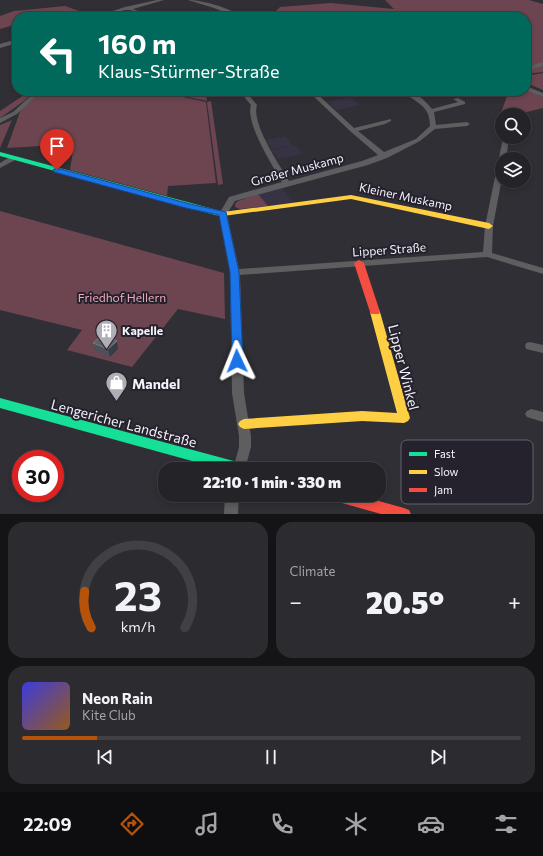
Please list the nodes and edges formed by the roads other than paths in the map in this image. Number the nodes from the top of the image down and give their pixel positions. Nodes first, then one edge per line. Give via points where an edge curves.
1 (162, 0) edge
2 (190, 0) edge
3 (127, 8) junction
4 (113, 12) edge
5 (137, 12) edge
6 (228, 12) edge
7 (12, 42) edge
8 (0, 46) edge
9 (543, 64) edge
10 (531, 68) edge
11 (531, 90) edge
12 (543, 95) edge
13 (34, 96) edge
14 (246, 96) edge
15 (316, 96) edge
16 (414, 96) edge
17 (456, 99) dead end
18 (432, 111) junction
19 (389, 120) dead end
20 (0, 121) edge
21 (467, 124) dead end
22 (433, 127) junction
23 (352, 130) junction
24 (505, 144) edge
25 (0, 154) edge
26 (384, 156) junction
27 (13, 159) junction
28 (0, 166) edge
29 (286, 183) junction
30 (223, 214) junction
31 (488, 226) junction
32 (487, 254) junction
33 (358, 263) junction
34 (235, 272) junction
35 (543, 272) edge
36 (530, 346) dead end
37 (543, 349) edge
38 (0, 403) edge
39 (244, 424) junction
40 (215, 462) edge
41 (242, 462) edge
42 (232, 502) edge
43 (360, 502) edge
44 (231, 514) edge
45 (404, 514) edge

1 - 3 street
2 - 6 street
3 - 4 street
3 - 5 street
7 - 8 street
9 - 10 street
11 - 12 street
13 - 20 street via 15,113
14 - 29 street via 254,105 252,111 261,139
15 - 23 street
16 - 18 street
17 - 18 street via 463,103
18 - 22 street
19 - 23 street
21 - 22 street
22 - 26 street, Großer Muskamp via 418,140
23 - 26 street
24 - 31 street
25 - 27 street
26 - 29 street, Großer Muskamp
27 - 28 street
27 - 30 street
29 - 30 street, Großer Muskamp via 232,199
30 - 31 street, Kleiner Muskamp via 351,198
30 - 34 street
31 - 32 street
32 - 33 street, Lipper Straße
32 - 35 street, Lipper Straße
33 - 34 street, Lipper Straße
33 - 39 street, Lipper Winkel via 382,333 404,418 362,416
34 - 39 street via 238,393
36 - 37 street
38 - 40 street, Lengericher Landstraße
39 - 41 street via 245,447
42 - 44 street
43 - 45 street

